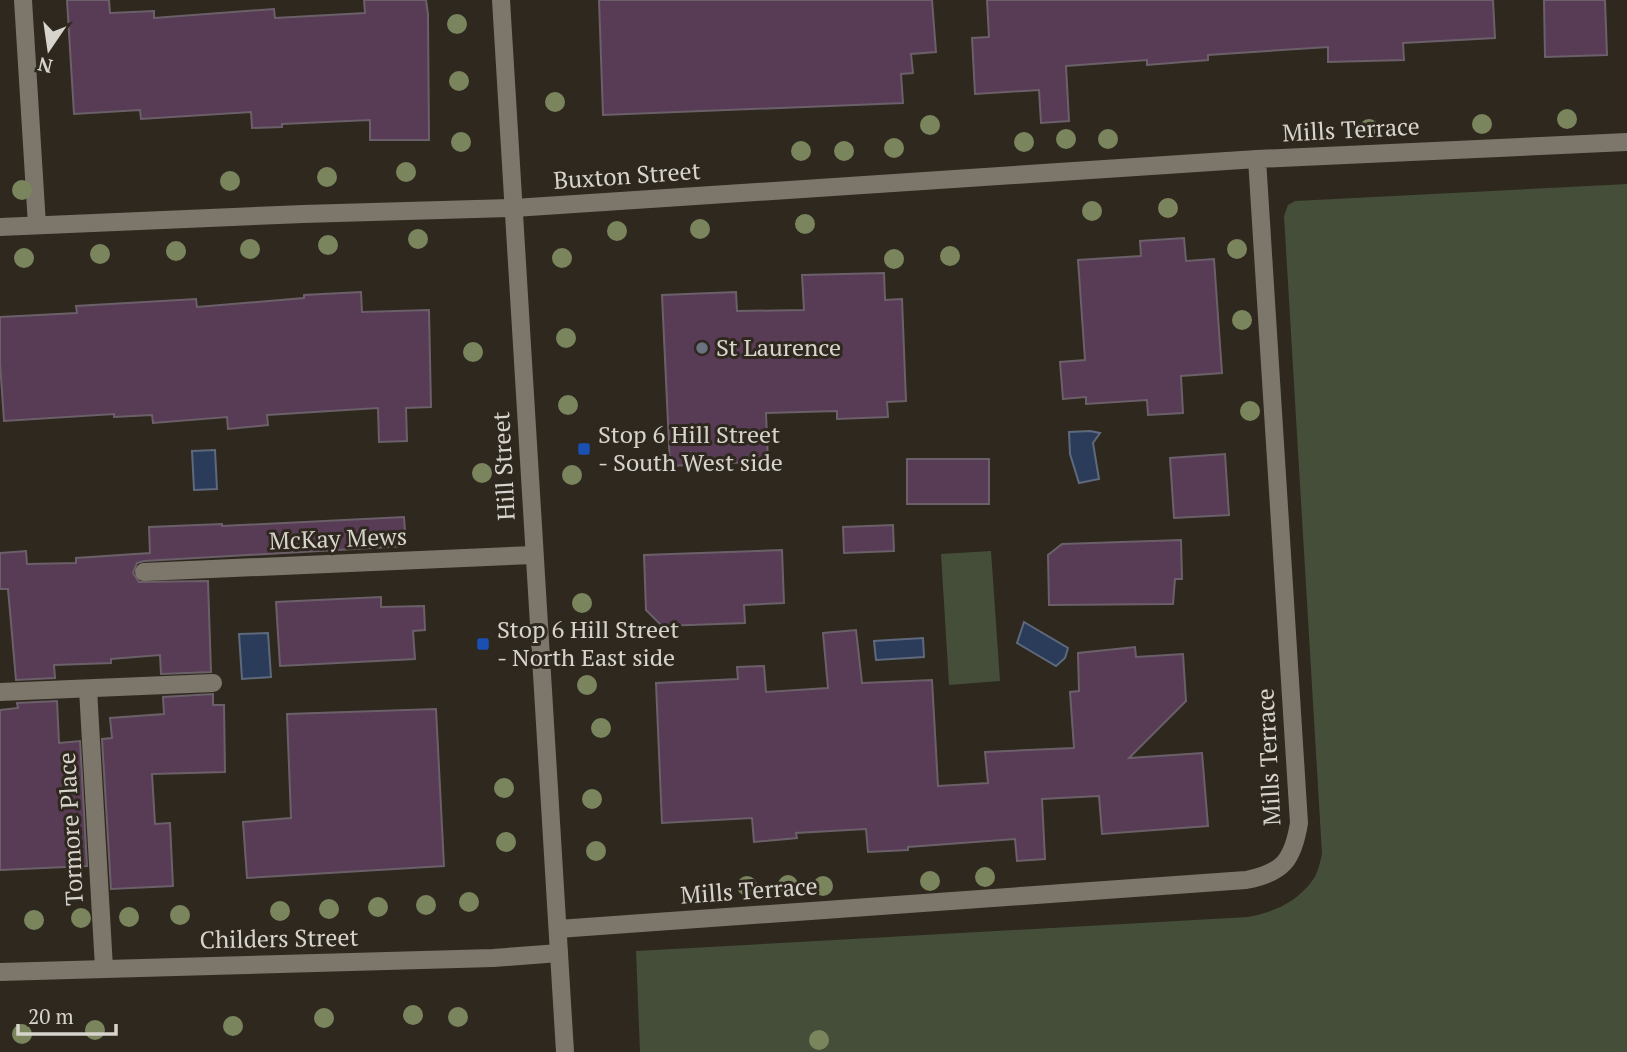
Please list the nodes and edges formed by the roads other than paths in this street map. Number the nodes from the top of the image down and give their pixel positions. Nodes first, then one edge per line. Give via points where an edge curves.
1 (23, 0) edge
2 (502, 0) edge
3 (1627, 142) edge
4 (1257, 159) junction
5 (514, 208) junction
6 (37, 225) junction
7 (0, 227) edge
8 (533, 555) junction
9 (144, 572) dead end
10 (213, 683) dead end
11 (88, 688) junction
12 (0, 692) edge
13 (558, 929) junction
14 (559, 953) junction
15 (104, 968) junction
16 (0, 972) edge
17 (565, 1052) edge

1 - 6 street
2 - 5 street, Hill Street
3 - 4 street, Mills Terrace
4 - 5 street, Buxton Street
4 - 13 street, Mills Terrace via 1299,823 1296,844 1285,864 1267,876 1246,880
5 - 6 street, Buxton Street
5 - 8 street, Hill Street
6 - 7 street, Buxton Street
8 - 9 street, McKay Mews
8 - 13 street, Hill Street
10 - 11 street
11 - 12 street
11 - 15 street, Tormore Place
13 - 14 street
14 - 15 street, Childers Street
14 - 17 street
15 - 16 street, Childers Street

